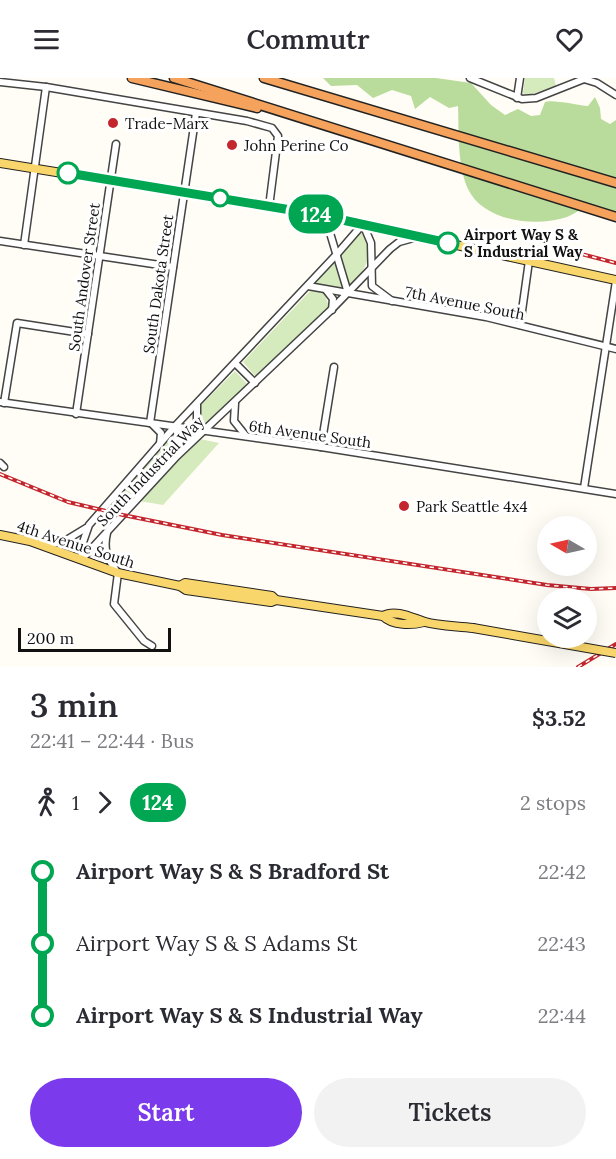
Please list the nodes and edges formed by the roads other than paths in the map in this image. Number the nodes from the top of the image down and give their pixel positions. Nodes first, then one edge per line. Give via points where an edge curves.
1 (132, 78) edge
2 (174, 78) edge
3 (264, 78) edge
4 (470, 78) edge
5 (520, 78) edge
6 (0, 82) edge
7 (46, 87) junction
8 (616, 95) edge
9 (517, 98) junction
10 (196, 113) junction
11 (304, 117) junction
12 (116, 144) dead end
13 (0, 163) edge
14 (35, 168) junction
15 (110, 180) junction
16 (616, 183) edge
17 (184, 192) junction
18 (269, 207) junction
19 (315, 214) junction
20 (616, 217) edge
21 (363, 224) junction
22 (418, 236) junction
23 (0, 242) edge
24 (24, 245) junction
25 (337, 254) junction
26 (99, 256) junction
27 (529, 261) junction
28 (173, 267) junction
29 (371, 269) junction
30 (616, 280) edge
31 (308, 286) junction
32 (323, 288) junction
33 (348, 293) junction
34 (392, 301) junction
35 (331, 310) junction
36 (520, 325) junction
37 (88, 334) junction
38 (606, 346) junction
39 (616, 349) edge
40 (236, 364) junction
41 (334, 367) dead end
42 (255, 383) junction
43 (2, 402) edge
44 (235, 402) junction
45 (197, 405) junction
46 (76, 414) junction
47 (150, 423) junction
48 (175, 427) junction
49 (205, 431) junction
50 (252, 438) junction
51 (160, 444) junction
52 (321, 447) junction
53 (177, 456) junction
54 (584, 488) junction
55 (616, 494) edge
56 (89, 525) junction
57 (107, 532) junction
58 (0, 535) edge
59 (42, 545) junction
60 (82, 559) junction
61 (118, 573) junction
62 (180, 586) junction
63 (231, 590) junction
64 (201, 592) junction
65 (276, 600) junction
66 (152, 646) dead end
67 (616, 653) edge

1 - 11 highway
2 - 11 highway
3 - 16 highway
4 - 9 street
5 - 9 street
6 - 7 street
7 - 10 street
7 - 14 street
8 - 9 street via 597,82 584,79 536,98
10 - 17 street, South Dakota Street
10 - 18 street via 247,121 276,132
11 - 20 highway
12 - 15 street, South Andover Street
13 - 14 main road
14 - 15 main road
14 - 24 street
15 - 17 main road
15 - 26 street, South Andover Street
17 - 18 main road
17 - 28 street, South Dakota Street
18 - 19 main road
19 - 21 main road
19 - 25 street via 330,233
21 - 22 main road
21 - 25 street, South Industrial Way
21 - 29 street via 372,243
22 - 27 main road
22 - 29 street, South Industrial Way via 399,242
23 - 24 street
24 - 26 street
25 - 31 street, South Industrial Way
25 - 33 street
26 - 28 street
26 - 37 street, South Andover Street
27 - 30 main road
27 - 36 street
28 - 47 street, South Dakota Street
29 - 33 street, South Industrial Way
29 - 34 street via 372,286
30 - 38 street
31 - 32 street, 7th Avenue South
31 - 40 street, South Industrial Way
32 - 33 street, 7th Avenue South
32 - 35 street via 331,295
33 - 34 street, 7th Avenue South
33 - 35 street, South Industrial Way
34 - 36 street, 7th Avenue South
35 - 42 street, South Industrial Way
36 - 38 street, 7th Avenue South
37 - 43 street via 17,323
37 - 46 street, South Andover Street
38 - 39 street, 7th Avenue South
38 - 54 street
40 - 42 street
40 - 45 street, South Industrial Way
41 - 52 street
42 - 44 street, South Industrial Way
43 - 46 street, 6th Avenue South
44 - 49 street, South Industrial Way
44 - 50 street via 235,424
45 - 48 street, South Industrial Way
45 - 49 street via 198,420
46 - 47 street, 6th Avenue South
47 - 48 street, 6th Avenue South
47 - 51 street via 159,430
48 - 49 street, 6th Avenue South
48 - 51 street, South Industrial Way
48 - 53 street via 180,441
49 - 50 street, 6th Avenue South
49 - 53 street, South Industrial Way
50 - 52 street, 6th Avenue South
51 - 56 street, South Industrial Way
52 - 54 street, 6th Avenue South
53 - 57 street, South Industrial Way
54 - 55 street, 6th Avenue South
56 - 59 street via 63,542
56 - 60 street, South Industrial Way via 81,548
57 - 60 street, South Industrial Way
57 - 61 street via 106,555
58 - 59 main road, 4th Avenue South
59 - 60 main road, 4th Avenue South
60 - 61 main road, 4th Avenue South
61 - 62 main road, 4th Avenue South
61 - 66 street via 114,604
62 - 63 main road, 4th Avenue South via 184,583
62 - 64 main road, 4th Avenue South
63 - 64 main road
63 - 65 main road, 4th Avenue South via 272,596
64 - 65 main road, 4th Avenue South
65 - 67 main road, 4th Avenue South, bridge

